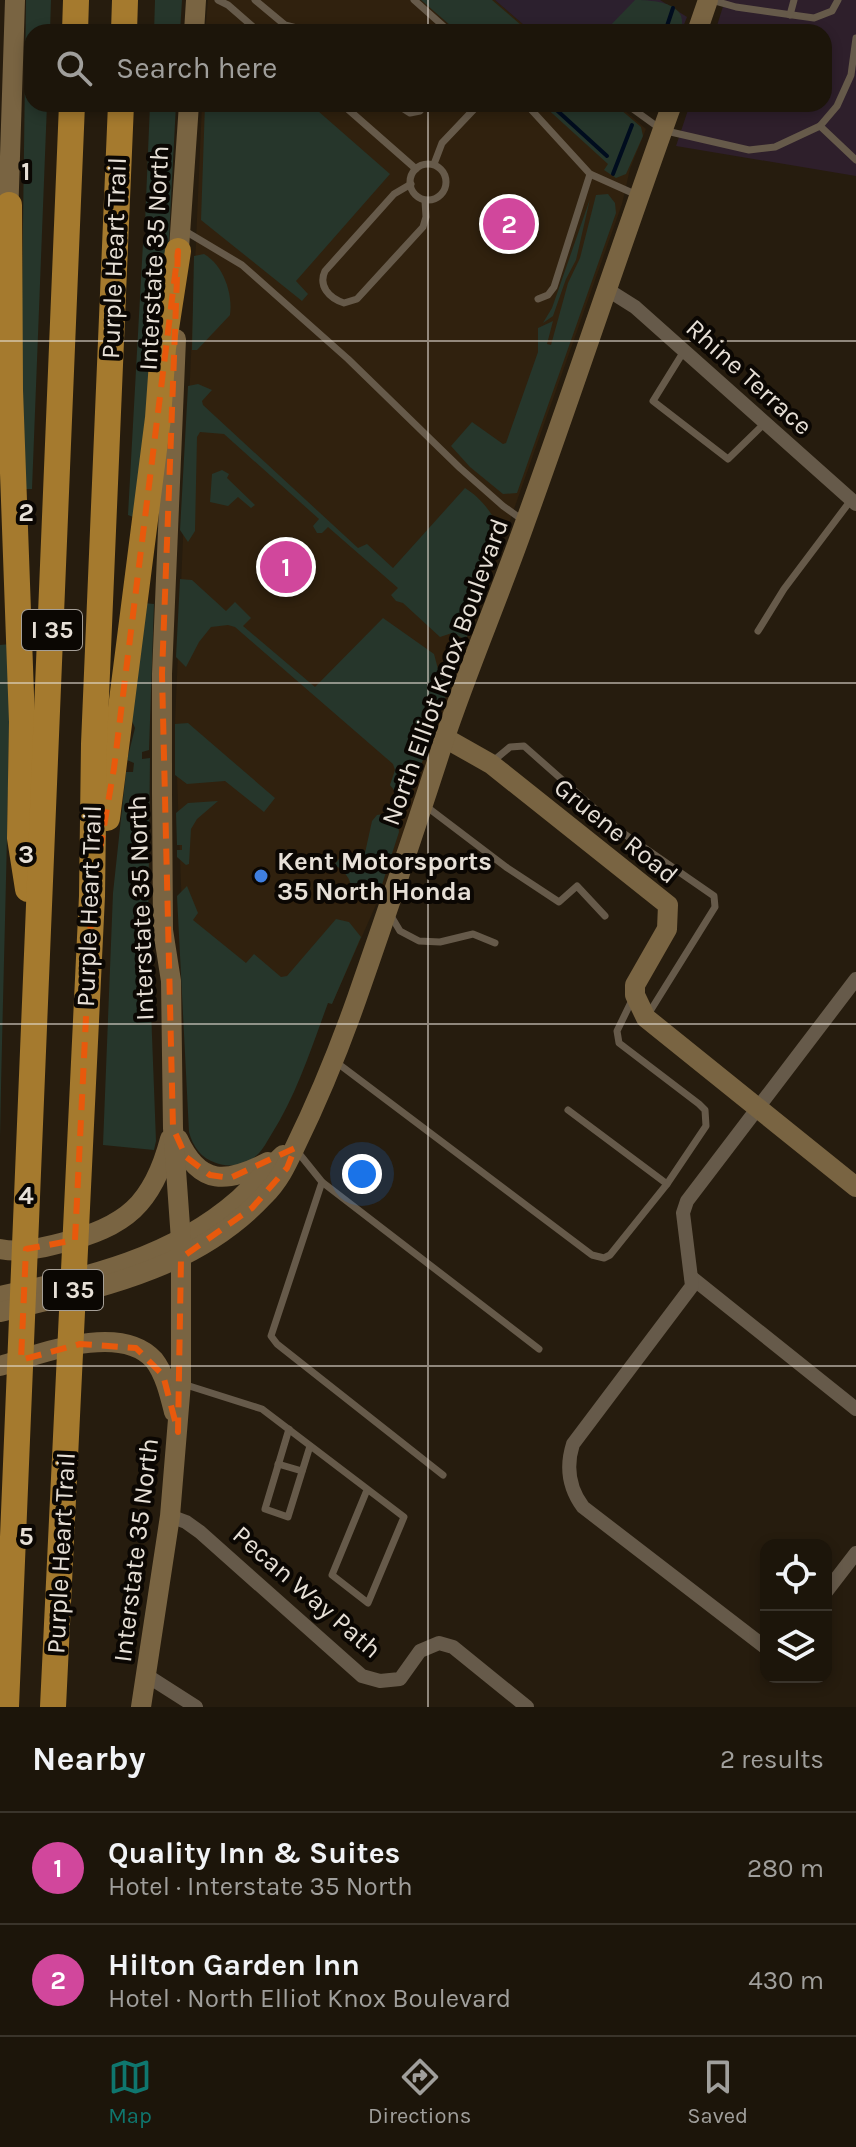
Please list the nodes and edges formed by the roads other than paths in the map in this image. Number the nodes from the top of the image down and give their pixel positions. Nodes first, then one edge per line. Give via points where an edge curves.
1 (15, 0) edge
2 (76, 0) edge
3 (125, 0) edge
4 (196, 0) edge
5 (218, 0) edge
6 (255, 0) edge
7 (414, 0) edge
8 (710, 0) edge
9 (794, 0) edge
10 (838, 0) edge
11 (230, 3) edge
12 (790, 15) junction
13 (75, 24) edge
14 (124, 24) edge
15 (194, 24) edge
16 (251, 24) edge
17 (284, 24) edge
18 (441, 24) edge
19 (700, 24) edge
20 (856, 38) edge
21 (7, 49) edge
22 (72, 112) edge
23 (121, 112) edge
24 (188, 112) edge
25 (351, 112) edge
26 (471, 112) edge
27 (533, 112) edge
28 (637, 112) edge
29 (669, 112) edge
30 (832, 112) edge
31 (832, 112) edge
32 (820, 126) junction
33 (662, 130) junction
34 (856, 160) edge
35 (434, 164) junction
36 (416, 169) junction
37 (590, 174) junction
38 (411, 184) junction
39 (639, 196) junction
40 (425, 201) junction
41 (9, 205) junction
42 (179, 239) junction
43 (0, 286) edge
44 (608, 290) junction
45 (538, 299) dead end
46 (684, 351) junction
47 (765, 423) junction
48 (854, 502) edge
49 (526, 522) junction
50 (758, 631) dead end
51 (445, 738) junction
52 (491, 764) junction
53 (425, 805) junction
54 (92, 896) junction
55 (388, 911) junction
56 (605, 916) dead end
57 (37, 942) junction
58 (495, 943) dead end
59 (856, 979) edge
60 (635, 995) junction
61 (646, 1018) junction
62 (334, 1061) junction
63 (757, 1106) junction
64 (568, 1110) dead end
65 (173, 1128) junction
66 (289, 1151) junction
67 (322, 1182) junction
68 (667, 1184) junction
69 (856, 1187) edge
70 (0, 1249) edge
71 (181, 1249) junction
72 (691, 1277) junction
73 (0, 1296) edge
74 (0, 1312) edge
75 (539, 1349) dead end
76 (0, 1366) edge
77 (181, 1383) junction
78 (856, 1409) edge
79 (289, 1429) junction
80 (178, 1432) junction
81 (310, 1446) junction
82 (278, 1464) junction
83 (302, 1471) junction
84 (443, 1475) dead end
85 (367, 1490) junction
86 (170, 1516) junction
87 (856, 1553) edge
88 (832, 1584) edge
89 (760, 1643) edge
90 (146, 1675) junction
91 (6, 1707) edge
92 (53, 1707) edge
93 (141, 1707) edge
94 (196, 1707) edge
95 (527, 1707) edge

1 - 21 main road
2 - 13 highway
3 - 14 highway
4 - 15 main road
5 - 11 lane
6 - 17 lane
7 - 18 lane
8 - 12 lane
8 - 19 main road
9 - 12 lane
10 - 12 lane via 820,17
11 - 16 lane
20 - 30 lane via 848,85
21 - 41 main road
22 - 57 highway, Purple Heart Trail / I 35
23 - 54 highway, Purple Heart Trail / I 35
24 - 42 main road, Interstate 35 North
25 - 36 lane
26 - 35 lane via 442,143
27 - 37 lane
28 - 33 lane
29 - 33 main road, North Elliot Knox Boulevard
31 - 32 lane
32 - 33 lane via 775,147 749,150
32 - 34 lane
33 - 39 main road, North Elliot Knox Boulevard
35 - 36 lane
35 - 40 lane via 445,181 439,196
36 - 38 lane
37 - 39 lane
37 - 45 lane via 554,287
38 - 40 lane
38 - 40 lane via 394,194 325,271 325,290 344,303 357,299 423,227
39 - 44 main road, North Elliot Knox Boulevard
41 - 43 main road
41 - 57 highway via 22,722 20,838
42 - 49 lane via 242,265 460,468
42 - 54 highway via 114,768
42 - 65 main road, Interstate 35 North via 162,674 163,930 171,981
44 - 46 street, Rhine Terrace
44 - 49 main road, North Elliot Knox Boulevard
46 - 47 street, Rhine Terrace
46 - 47 lane via 653,401 728,459
47 - 48 street, Rhine Terrace
48 - 50 lane via 784,589
49 - 51 main road, North Elliot Knox Boulevard
51 - 52 main road, Gruene Road
51 - 53 main road, North Elliot Knox Boulevard
52 - 60 main road, Gruene Road via 668,905 667,929 635,985
52 - 61 lane via 510,747 524,746 620,831 714,896 715,907
53 - 55 main road, North Elliot Knox Boulevard
53 - 56 lane via 559,902 577,886
54 - 92 highway, Purple Heart Trail / I 35
55 - 58 lane via 400,931 419,941 473,934
55 - 62 main road, North Elliot Knox Boulevard
57 - 91 highway, Purple Heart Trail / I 35
59 - 63 street
60 - 61 main road
60 - 68 lane via 617,1031 619,1043 699,1104 707,1117
61 - 63 main road
62 - 66 main road, North Elliot Knox Boulevard
62 - 68 lane via 598,1258 610,1255
63 - 69 main road
63 - 72 street via 684,1207
64 - 68 lane
65 - 66 main road via 186,1157 210,1175 230,1178
65 - 70 main road via 153,1185 118,1224 39,1249
65 - 71 main road, Interstate 35 North
66 - 67 lane
66 - 71 main road, North Elliot Knox Boulevard via 287,1168 252,1208 222,1233
67 - 75 lane
67 - 84 lane via 271,1336
71 - 73 main road, North Elliot Knox Boulevard
71 - 74 main road, North Elliot Knox Boulevard via 107,1286
71 - 77 main road, Interstate 35 North
72 - 78 street
72 - 89 street via 692,1286 573,1444 571,1479 577,1498 590,1513
76 - 80 main road via 80,1344 120,1342 153,1359 163,1375
77 - 79 lane via 262,1409
77 - 80 main road, Interstate 35 North
79 - 81 lane
79 - 82 lane
80 - 86 main road, Interstate 35 North
81 - 83 lane
81 - 85 lane
82 - 83 lane
82 - 83 lane via 265,1509 288,1517
85 - 85 lane via 404,1517 368,1603 332,1575
86 - 90 main road, Interstate 35 North
86 - 95 street, Pecan Way Path via 200,1532 362,1676 400,1679 420,1651 439,1643 453,1647
87 - 88 street
90 - 93 main road, Interstate 35 North
90 - 94 street

